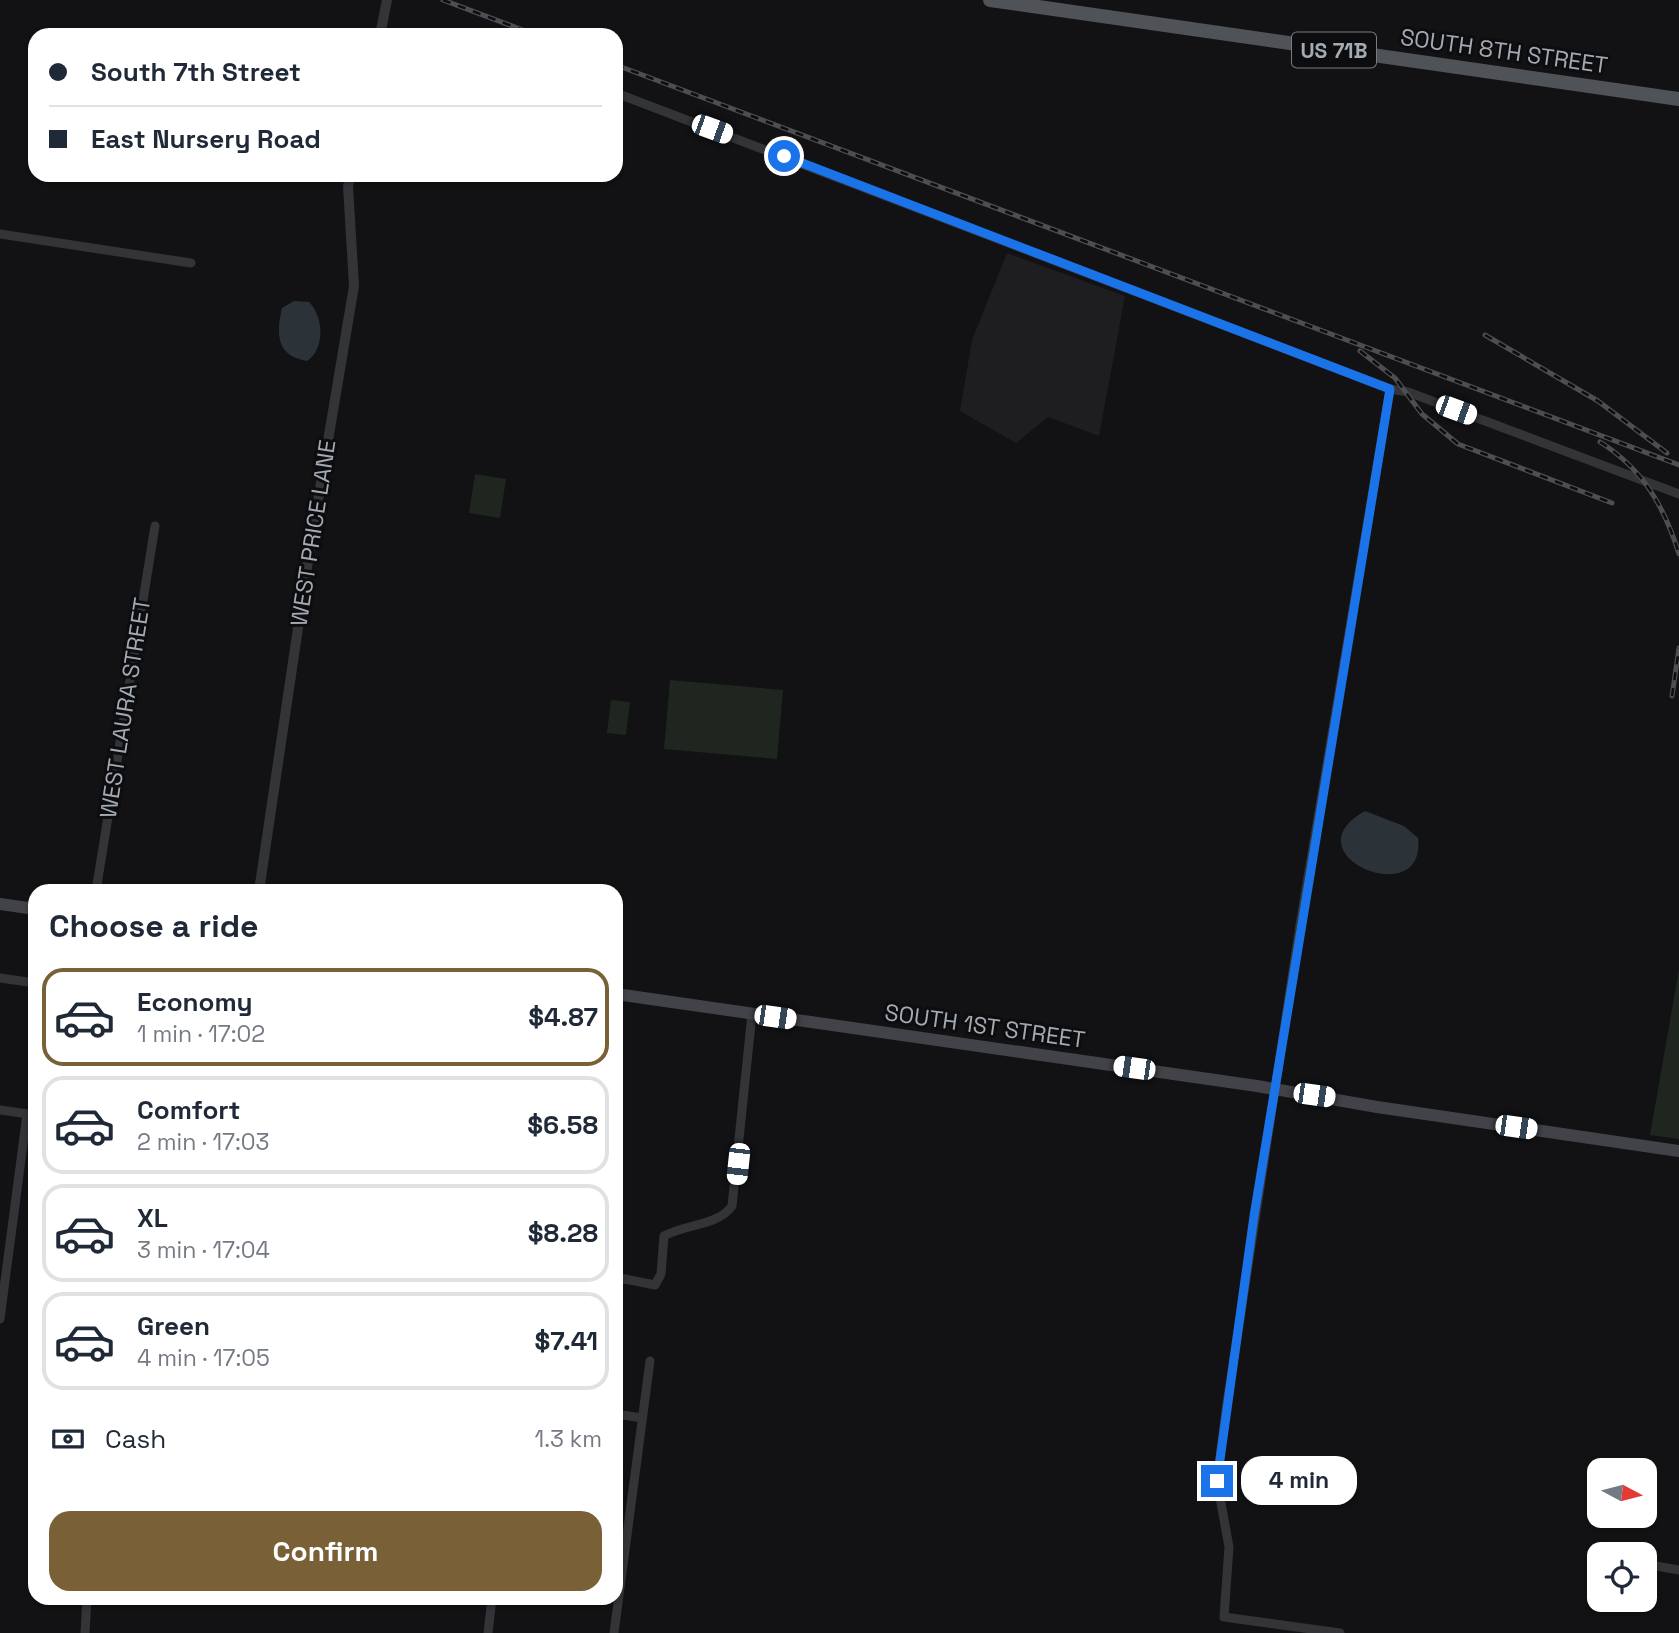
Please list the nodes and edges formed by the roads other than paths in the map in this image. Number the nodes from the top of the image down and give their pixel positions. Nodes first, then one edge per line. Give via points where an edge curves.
1 (387, 0) edge
2 (990, 0) edge
3 (381, 28) edge
4 (623, 96) edge
5 (1679, 99) edge
6 (349, 182) edge
7 (0, 234) edge
8 (191, 263) dead end
9 (1390, 389) junction
10 (1679, 494) edge
11 (155, 526) dead end
12 (97, 884) edge
13 (259, 884) edge
14 (0, 904) edge
15 (28, 908) edge
16 (0, 978) edge
17 (28, 982) edge
18 (623, 995) edge
19 (752, 1014) junction
20 (1276, 1089) junction
21 (0, 1110) edge
22 (28, 1114) edge
23 (28, 1134) edge
24 (1679, 1151) edge
25 (623, 1279) edge
26 (0, 1319) edge
27 (650, 1361) dead end
28 (623, 1416) edge
29 (642, 1418) junction
30 (623, 1564) edge
31 (1657, 1566) edge
32 (1679, 1570) edge
33 (87, 1605) edge
34 (491, 1605) edge
35 (618, 1605) edge
36 (85, 1633) edge
37 (488, 1633) edge
38 (614, 1633) edge
39 (1340, 1633) edge

1 - 3 street
2 - 5 main road, SOUTH 8TH STREET / US 71B
4 - 9 street
6 - 13 street, WEST PRICE LANE via 354,286
7 - 8 street
9 - 10 street
9 - 20 street
11 - 12 street, WEST LAURA STREET
14 - 15 main road
16 - 17 street
18 - 19 main road, SOUTH 1ST STREET
19 - 20 main road, SOUTH 1ST STREET
19 - 25 street via 732,1206 726,1215 664,1236 661,1274 655,1285
20 - 24 main road, SOUTH 1ST STREET
20 - 39 street via 1217,1481 1229,1547 1224,1617
21 - 22 street
23 - 26 street
27 - 29 street
28 - 29 street
29 - 30 street
31 - 32 street
33 - 36 street
34 - 37 street
35 - 38 street

